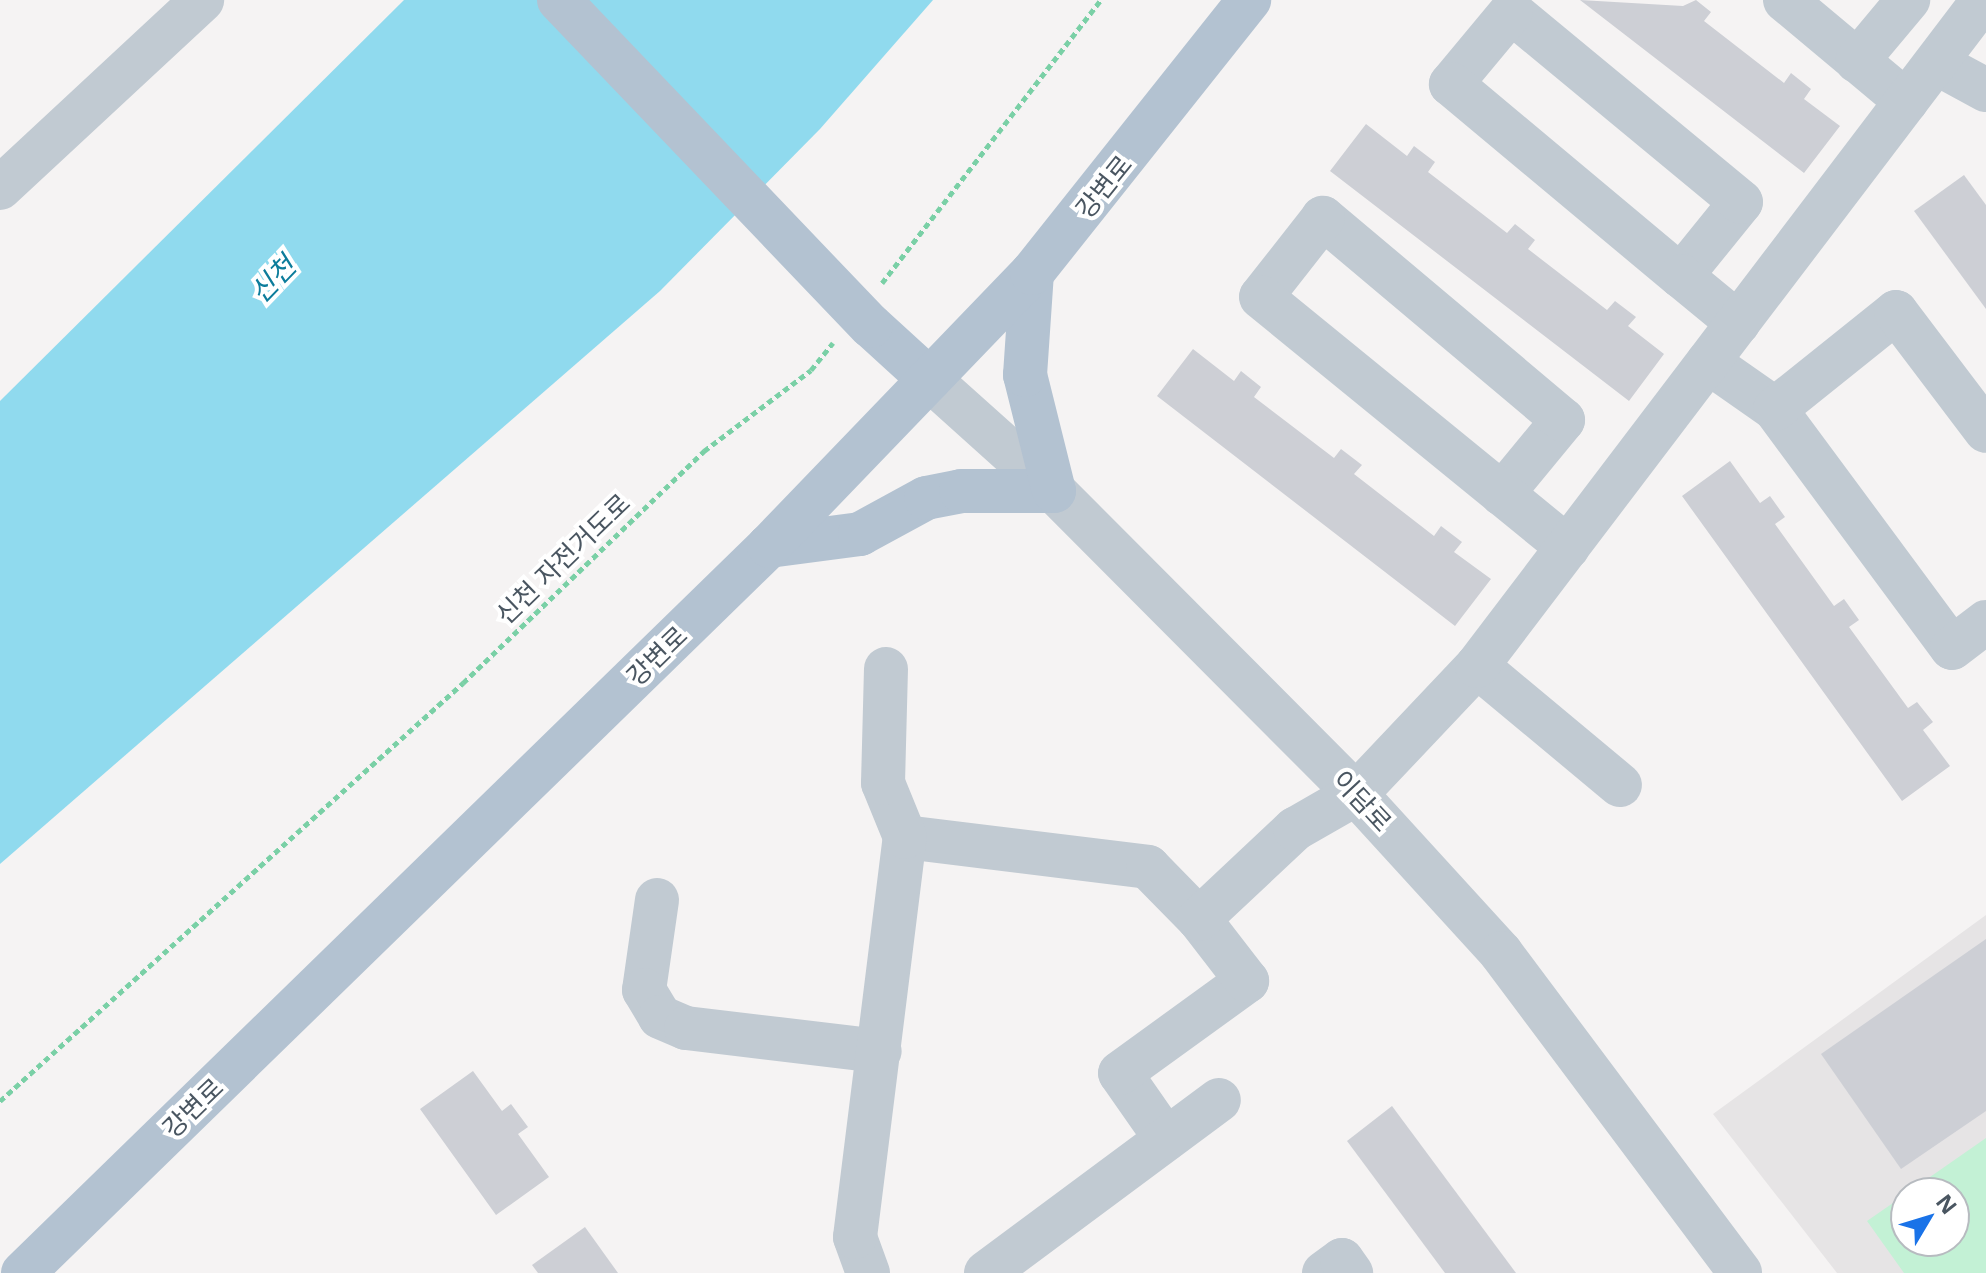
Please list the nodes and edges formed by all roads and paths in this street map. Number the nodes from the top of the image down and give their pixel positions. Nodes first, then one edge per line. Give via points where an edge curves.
1 (202, 0) edge
2 (559, 0) edge
3 (1101, 0) edge
4 (1249, 0) edge
5 (1785, 0) edge
6 (1908, 0) edge
7 (1983, 0) edge
8 (1857, 61) junction
9 (1936, 63) junction
10 (1986, 90) edge
11 (1906, 101) junction
12 (0, 188) edge
13 (1032, 273) junction
14 (1681, 276) junction
15 (861, 318) junction
16 (1738, 323) junction
17 (1708, 362) junction
18 (929, 379) junction
19 (1775, 409) junction
20 (1986, 431) edge
21 (1054, 491) junction
22 (1502, 494) junction
23 (769, 546) junction
24 (1568, 547) junction
25 (1986, 622) edge
26 (1477, 666) junction
27 (886, 669) dead end
28 (1620, 785) dead end
29 (1356, 794) junction
30 (905, 837) junction
31 (657, 900) dead end
32 (1199, 919) junction
33 (880, 1051) junction
34 (1219, 1100) dead end
35 (0, 1101) edge
36 (1166, 1139) junction
37 (23, 1273) edge
38 (868, 1273) edge
39 (986, 1273) edge
40 (1324, 1273) edge
41 (1351, 1273) edge
42 (1740, 1273) edge

1 - 12 street
2 - 15 main road, bridge
3 - 15 path, 신천 자전거도로
4 - 13 main road, 강변로
5 - 8 street
6 - 8 street
7 - 9 street
8 - 11 street
9 - 10 street
9 - 11 street
11 - 16 street
13 - 18 main road, 강변로
13 - 21 main road via 1025,375
14 - 14 street via 1451,84 1511,12 1741,202
14 - 16 street
15 - 18 main road
15 - 35 path, 신천 자전거도로 via 811,370 704,451 463,683
16 - 17 street
17 - 19 street
17 - 24 street
18 - 21 street, 이담로
18 - 23 main road, 강변로
19 - 20 street via 1896,312
19 - 25 street via 1952,648
21 - 23 main road via 961,491 926,498 860,534
21 - 29 street, 이담로
22 - 22 street via 1261,297 1323,218 1563,420
22 - 24 street
23 - 37 main road, 강변로
24 - 26 street
26 - 28 street
26 - 29 street
27 - 30 street via 883,783
29 - 32 street via 1295,829
29 - 42 street, 이담로 via 1501,953
30 - 32 street via 1148,867
30 - 33 street
31 - 33 street via 644,990 660,1017 686,1028
32 - 36 street via 1247,981 1120,1073
33 - 38 street via 855,1237
34 - 36 street
36 - 39 street
40 - 41 street via 1342,1260

